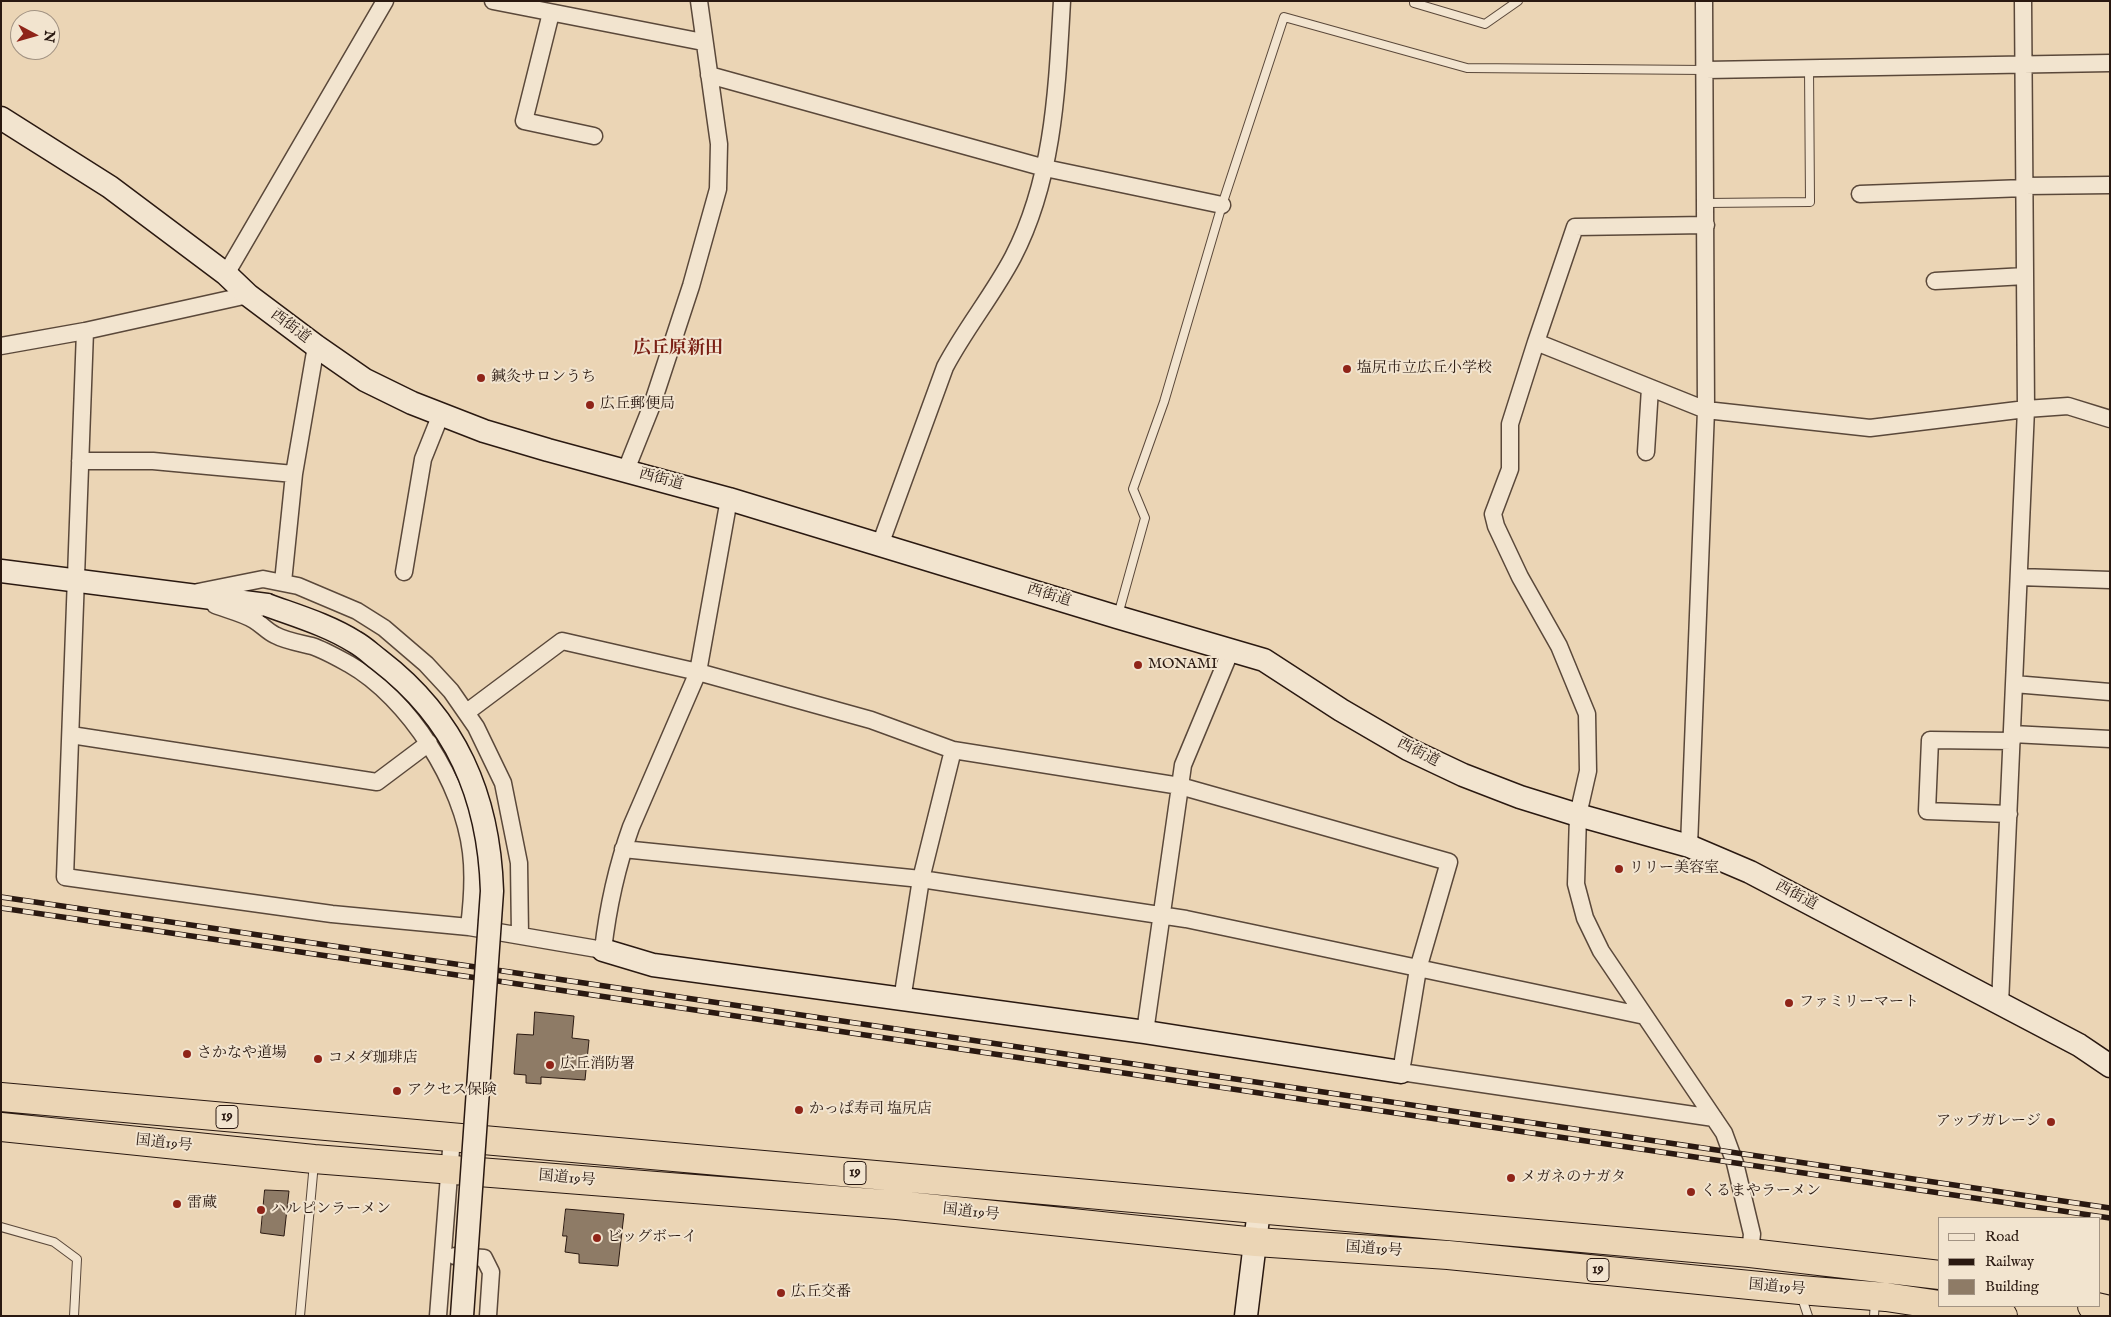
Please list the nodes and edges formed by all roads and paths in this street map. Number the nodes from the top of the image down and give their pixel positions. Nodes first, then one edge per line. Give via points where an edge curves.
1 (384, 1) edge
2 (493, 1) edge
3 (699, 1) edge
4 (1062, 1) edge
5 (1414, 1) edge
6 (1518, 1) edge
7 (1704, 1) edge
8 (2023, 1) edge
9 (552, 13) junction
10 (703, 42) junction
11 (2024, 63) junction
12 (2110, 63) edge
13 (1809, 68) junction
14 (1706, 70) junction
15 (709, 75) junction
16 (1, 118) edge
17 (594, 136) dead end
18 (1045, 168) junction
19 (2110, 185) edge
20 (2025, 187) junction
21 (1860, 194) dead end
22 (1706, 203) junction
23 (1222, 205) junction
24 (1706, 225) junction
25 (226, 274) junction
26 (2025, 276) junction
27 (1934, 281) dead end
28 (248, 295) junction
29 (85, 331) junction
30 (1536, 342) junction
31 (1, 346) edge
32 (316, 346) junction
33 (1650, 388) junction
34 (2026, 408) junction
35 (1706, 410) junction
36 (441, 414) junction
37 (2110, 419) edge
38 (1646, 452) dead end
39 (80, 461) junction
40 (626, 470) junction
41 (294, 474) junction
42 (729, 499) junction
43 (880, 545) junction
44 (1, 571) edge
45 (404, 572) dead end
46 (2019, 577) junction
47 (2110, 580) edge
48 (76, 581) junction
49 (282, 582) junction
50 (187, 594) junction
51 (1117, 617) junction
52 (1231, 650) junction
53 (698, 672) junction
54 (2014, 684) junction
55 (2110, 692) edge
56 (467, 712) junction
57 (71, 735) junction
58 (2012, 738) junction
59 (2110, 739) edge
60 (429, 743) junction
61 (953, 750) junction
62 (1180, 786) junction
63 (2009, 814) junction
64 (1578, 815) junction
65 (1689, 846) junction
66 (623, 849) junction
67 (921, 879) junction
68 (1162, 917) junction
69 (469, 927) junction
70 (520, 935) junction
71 (603, 950) junction
72 (1418, 969) junction
73 (902, 1000) junction
74 (2000, 1004) junction
75 (1645, 1016) junction
76 (1145, 1032) junction
77 (2110, 1066) edge
78 (1401, 1072) junction
79 (1, 1097) edge
80 (1714, 1118) junction
81 (1, 1127) edge
82 (452, 1138) junction
83 (314, 1159) junction
84 (450, 1169) junction
85 (1259, 1210) junction
86 (1, 1227) edge
87 (1256, 1242) junction
88 (1750, 1254) junction
89 (443, 1255) junction
90 (1938, 1275) edge
91 (1804, 1303) edge
92 (1875, 1306) edge
93 (1938, 1306) edge
94 (1947, 1307) edge
95 (2096, 1307) edge
96 (2110, 1310) edge
97 (1997, 1315) edge
98 (74, 1316) edge
99 (300, 1316) edge
100 (438, 1316) edge
101 (462, 1316) edge
102 (488, 1316) edge
103 (1246, 1316) edge

1 - 25 street
2 - 9 street
3 - 10 street
4 - 18 street via 1057,79
5 - 6 lane via 1486,24
7 - 14 street
8 - 11 street
9 - 10 street
9 - 17 street via 524,121
10 - 15 street
11 - 12 street
11 - 13 street
11 - 20 street
13 - 14 street
13 - 22 lane via 1810,202
14 - 22 street
14 - 23 lane via 1467,68 1284,17
15 - 18 street
15 - 40 street via 719,144 718,188 691,286 652,405
16 - 25 main road, 西街道 via 110,187
18 - 23 street
18 - 43 street via 1013,257 945,367
19 - 20 street
20 - 21 street
20 - 26 street
22 - 24 street
23 - 51 lane via 1164,402 1133,489 1145,518
24 - 30 street via 1575,227
24 - 35 street
25 - 28 main road, 西街道
26 - 27 street
26 - 34 street
28 - 29 street
28 - 32 main road, 西街道
29 - 31 street
29 - 39 street
30 - 33 street
30 - 64 street via 1510,424 1510,469 1493,514 1520,577 1559,646 1587,714 1588,771
32 - 36 main road, 西街道 via 365,380
32 - 41 street
33 - 35 street
33 - 38 street
34 - 35 street via 1870,428
34 - 37 street via 2068,406
34 - 46 street
35 - 65 street
36 - 40 main road, 西街道 via 484,431
36 - 45 street via 423,459
39 - 41 street via 153,461
39 - 48 street
40 - 42 main road, 西街道
41 - 49 street
42 - 43 main road, 西街道
42 - 53 street
43 - 51 main road, 西街道
44 - 48 main road
46 - 47 street
46 - 54 street
48 - 50 main road
48 - 57 street
49 - 50 street via 263,579
49 - 56 street via 327,597 384,628 426,664
50 - 60 street via 254,620 275,635 314,647 350,665 398,704
50 - 101 main road, bridge via 267,605 311,620 356,642 419,695 458,750 477,792 487,831 492,891
51 - 52 main road, 西街道
52 - 62 street via 1183,765
52 - 64 main road, 西街道 via 1264,660 1408,749 1520,797
53 - 56 street via 562,641
53 - 61 street via 871,720
53 - 66 street
54 - 55 street
54 - 58 street
56 - 70 street via 503,783 519,863
57 - 60 street via 377,782
57 - 69 street via 66,876 332,914
58 - 59 street
58 - 63 street
58 - 63 street via 1930,740 1929,758 1927,811
60 - 69 street via 440,759 459,805 471,852
61 - 62 street
61 - 67 street
62 - 68 street
62 - 72 street via 1449,862
63 - 74 street
64 - 65 main road, 西街道
64 - 75 street via 1576,884 1585,918 1601,951
65 - 74 main road, 西街道 via 1750,872
66 - 67 street
66 - 71 street via 608,906
67 - 68 street
67 - 73 street
68 - 72 street via 1186,919
68 - 76 street
69 - 70 street
70 - 71 street
71 - 73 main road via 653,965
72 - 75 street
72 - 78 street
73 - 76 main road
74 - 77 main road, 西街道 via 2079,1045
75 - 80 street
76 - 78 main road
78 - 80 street
79 - 82 highway, 国道19号 / 19
80 - 88 street via 1724,1133 1735,1163 1752,1234
81 - 83 highway, 国道19号 / 19
82 - 84 street
82 - 85 highway, 国道19号 / 19
83 - 84 highway, 国道19号 / 19
83 - 99 lane
84 - 87 highway, 国道19号 / 19 via 897,1205
84 - 89 street
85 - 87 main road
85 - 88 highway, 国道19号 / 19
86 - 98 lane via 54,1242 77,1259
87 - 91 highway, 国道19号 / 19 via 1448,1255
87 - 103 main road
88 - 90 highway, 国道19号 / 19
89 - 100 street
89 - 102 street via 484,1258 491,1272
91 - 92 highway, 国道19号 / 19
92 - 93 highway, 国道19号 / 19
94 - 97 highway, 国道19号 / 19
95 - 96 highway

